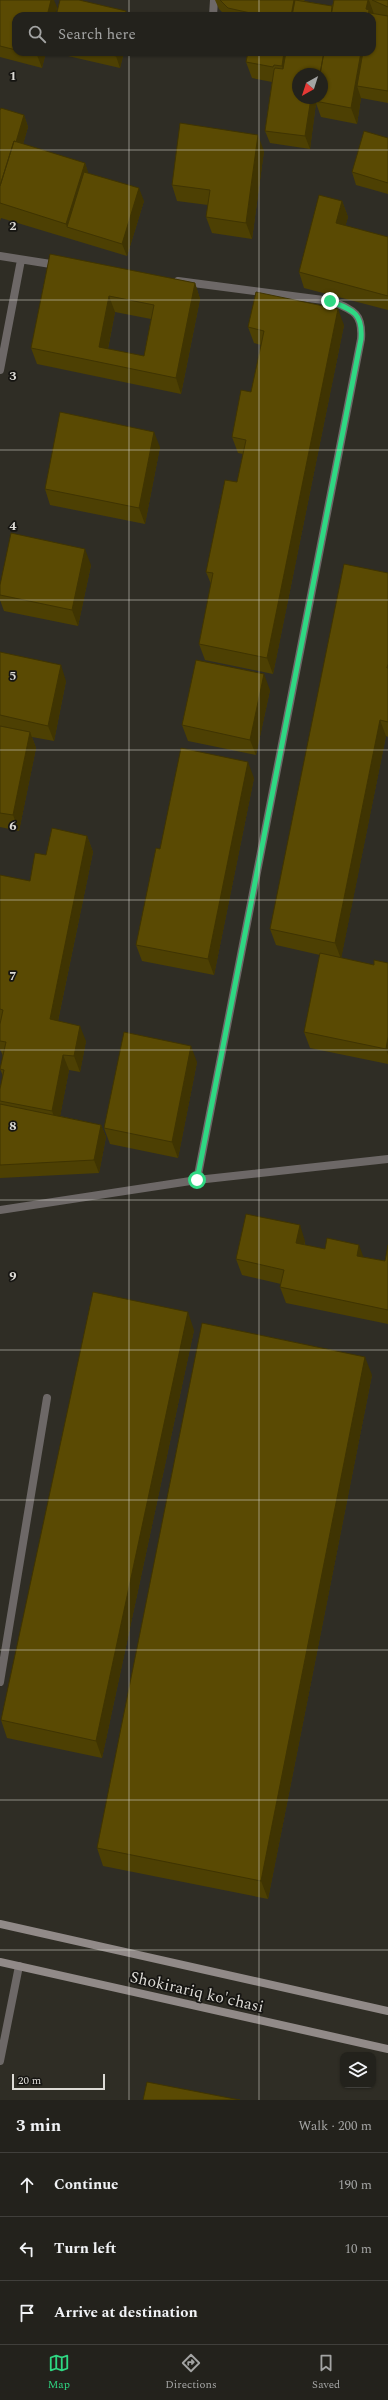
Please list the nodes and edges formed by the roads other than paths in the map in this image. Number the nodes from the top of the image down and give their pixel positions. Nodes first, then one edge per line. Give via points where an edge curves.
1 (214, 0) edge
2 (213, 12) edge
3 (0, 256) edge
4 (21, 260) junction
5 (69, 266) edge
6 (172, 280) edge
7 (0, 370) edge
8 (388, 1159) edge
9 (197, 1180) junction
10 (0, 1210) edge
11 (47, 1398) dead end
12 (0, 1682) edge
13 (0, 1924) edge
14 (0, 1962) edge
15 (19, 1966) junction
16 (388, 2011) edge
17 (388, 2049) edge
18 (0, 2061) edge

1 - 2 street
3 - 4 street
4 - 5 street
4 - 7 street
6 - 9 street via 330,301 352,309 362,324
8 - 9 street
9 - 10 street
11 - 12 street
13 - 16 main road, Shokirariq ko'chasi
14 - 15 main road, Shokirariq ko'chasi
15 - 17 main road, Shokirariq ko'chasi
15 - 18 street

